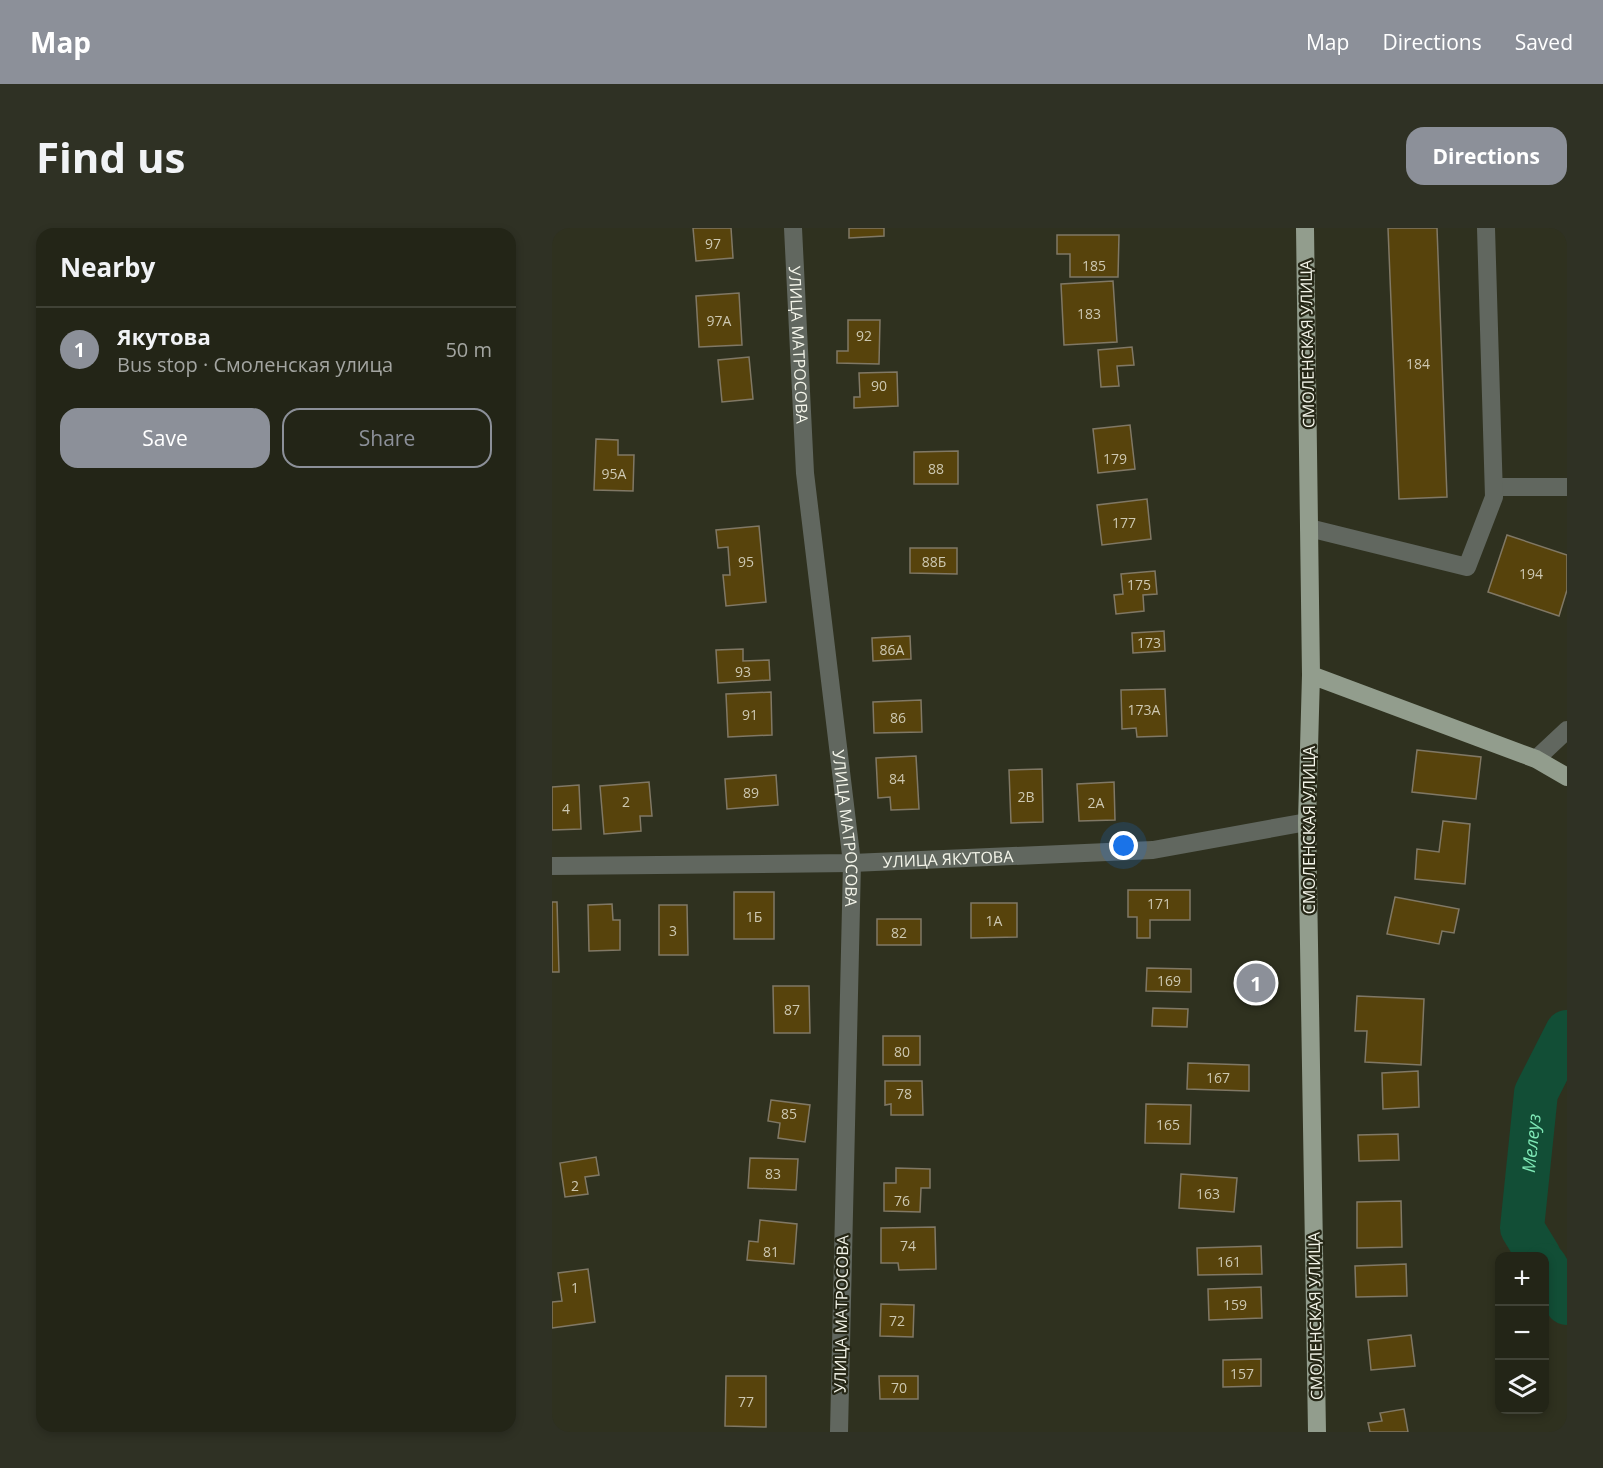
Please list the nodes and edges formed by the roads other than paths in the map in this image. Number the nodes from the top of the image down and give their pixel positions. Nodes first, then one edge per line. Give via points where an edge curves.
1 (793, 228) edge
2 (1305, 228) edge
3 (1486, 228) edge
4 (1494, 487) junction
5 (1567, 488) edge
6 (1309, 528) junction
7 (1311, 675) junction
8 (1567, 730) edge
9 (1536, 759) junction
10 (1567, 777) edge
11 (1307, 822) junction
12 (852, 863) junction
13 (552, 866) edge
14 (839, 1432) edge
15 (1317, 1432) edge

1 - 12 street, УЛИЦА МАТРОСОВА via 805,473
2 - 6 main road, СМОЛЕНСКАЯ УЛИЦА
3 - 4 street
4 - 5 street
4 - 6 street via 1494,497 1467,567
6 - 7 main road, СМОЛЕНСКАЯ УЛИЦА
7 - 9 main road
7 - 11 main road, СМОЛЕНСКАЯ УЛИЦА
8 - 9 street
9 - 10 main road
11 - 12 street, УЛИЦА ЯКУТОВА via 1152,850
11 - 15 main road, СМОЛЕНСКАЯ УЛИЦА
12 - 13 street, УЛИЦА ЯКУТОВА
12 - 14 street, УЛИЦА МАТРОСОВА

